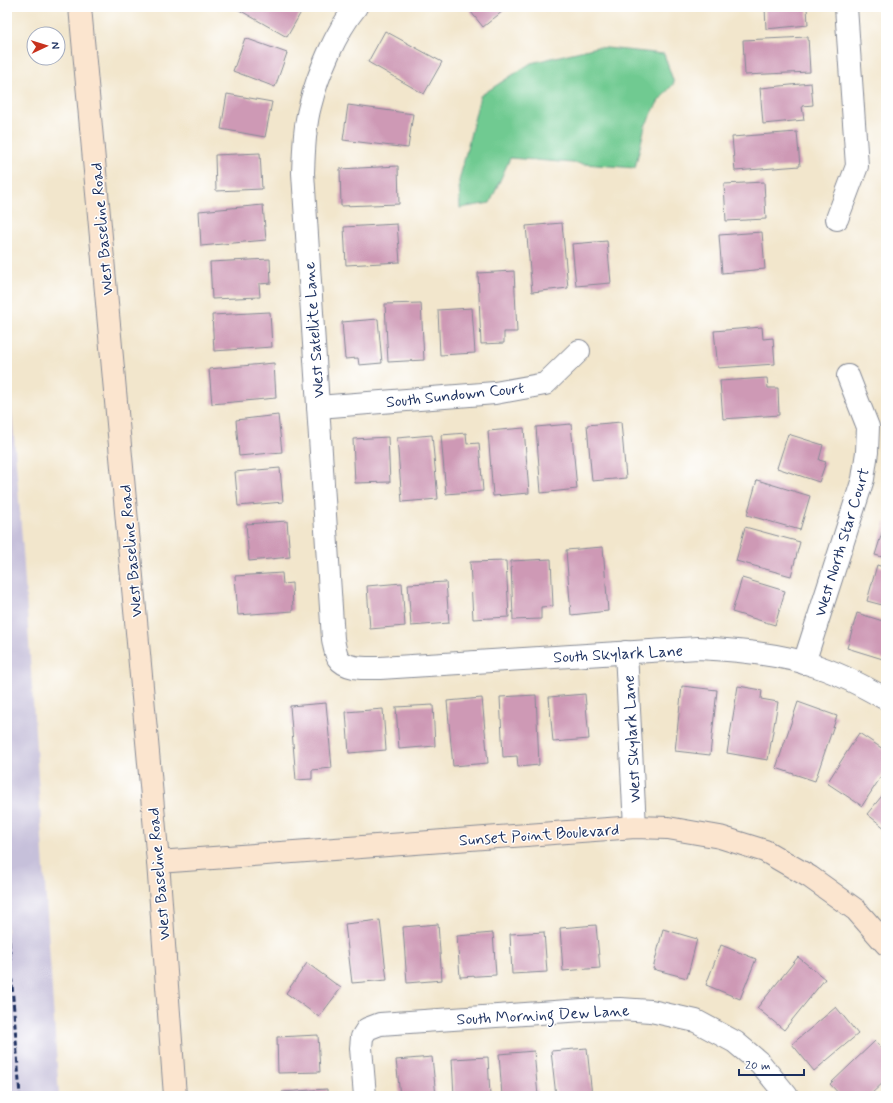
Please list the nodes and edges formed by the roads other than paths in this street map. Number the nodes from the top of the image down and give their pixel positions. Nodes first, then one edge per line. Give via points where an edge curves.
1 (80, 7) edge
2 (356, 7) edge
3 (846, 7) edge
4 (837, 219) dead end
5 (579, 351) dead end
6 (848, 376) dead end
7 (318, 407) junction
8 (626, 652) junction
9 (342, 662) joint
10 (804, 663) junction
11 (886, 699) edge
12 (635, 827) junction
13 (158, 862) junction
14 (886, 944) edge
15 (175, 1096) edge
16 (365, 1096) edge
17 (787, 1096) edge

1 - 13 main road, West Baseline Road
2 - 7 street, West Satellite Lane via 348,16 319,77 304,141 303,173
3 - 4 street via 857,166
5 - 7 street, South Sundown Court via 545,384 495,393
6 - 10 street, West North Star Court via 868,427 863,479
7 - 9 street, West Satellite Lane via 333,639 335,651
8 - 9 street, South Skylark Lane via 380,668 363,668
8 - 10 street, South Skylark Lane via 698,648 758,653
8 - 12 street, West Skylark Lane
10 - 11 street, South Skylark Lane
12 - 13 main road, Sunset Point Boulevard
12 - 14 main road, Sunset Point Boulevard via 668,828 720,837 764,851 810,877 856,910
13 - 15 main road, West Baseline Road
16 - 17 street, South Morning Dew Lane via 362,1036 367,1029 380,1024 620,1009 651,1011 696,1021 735,1042 760,1063

